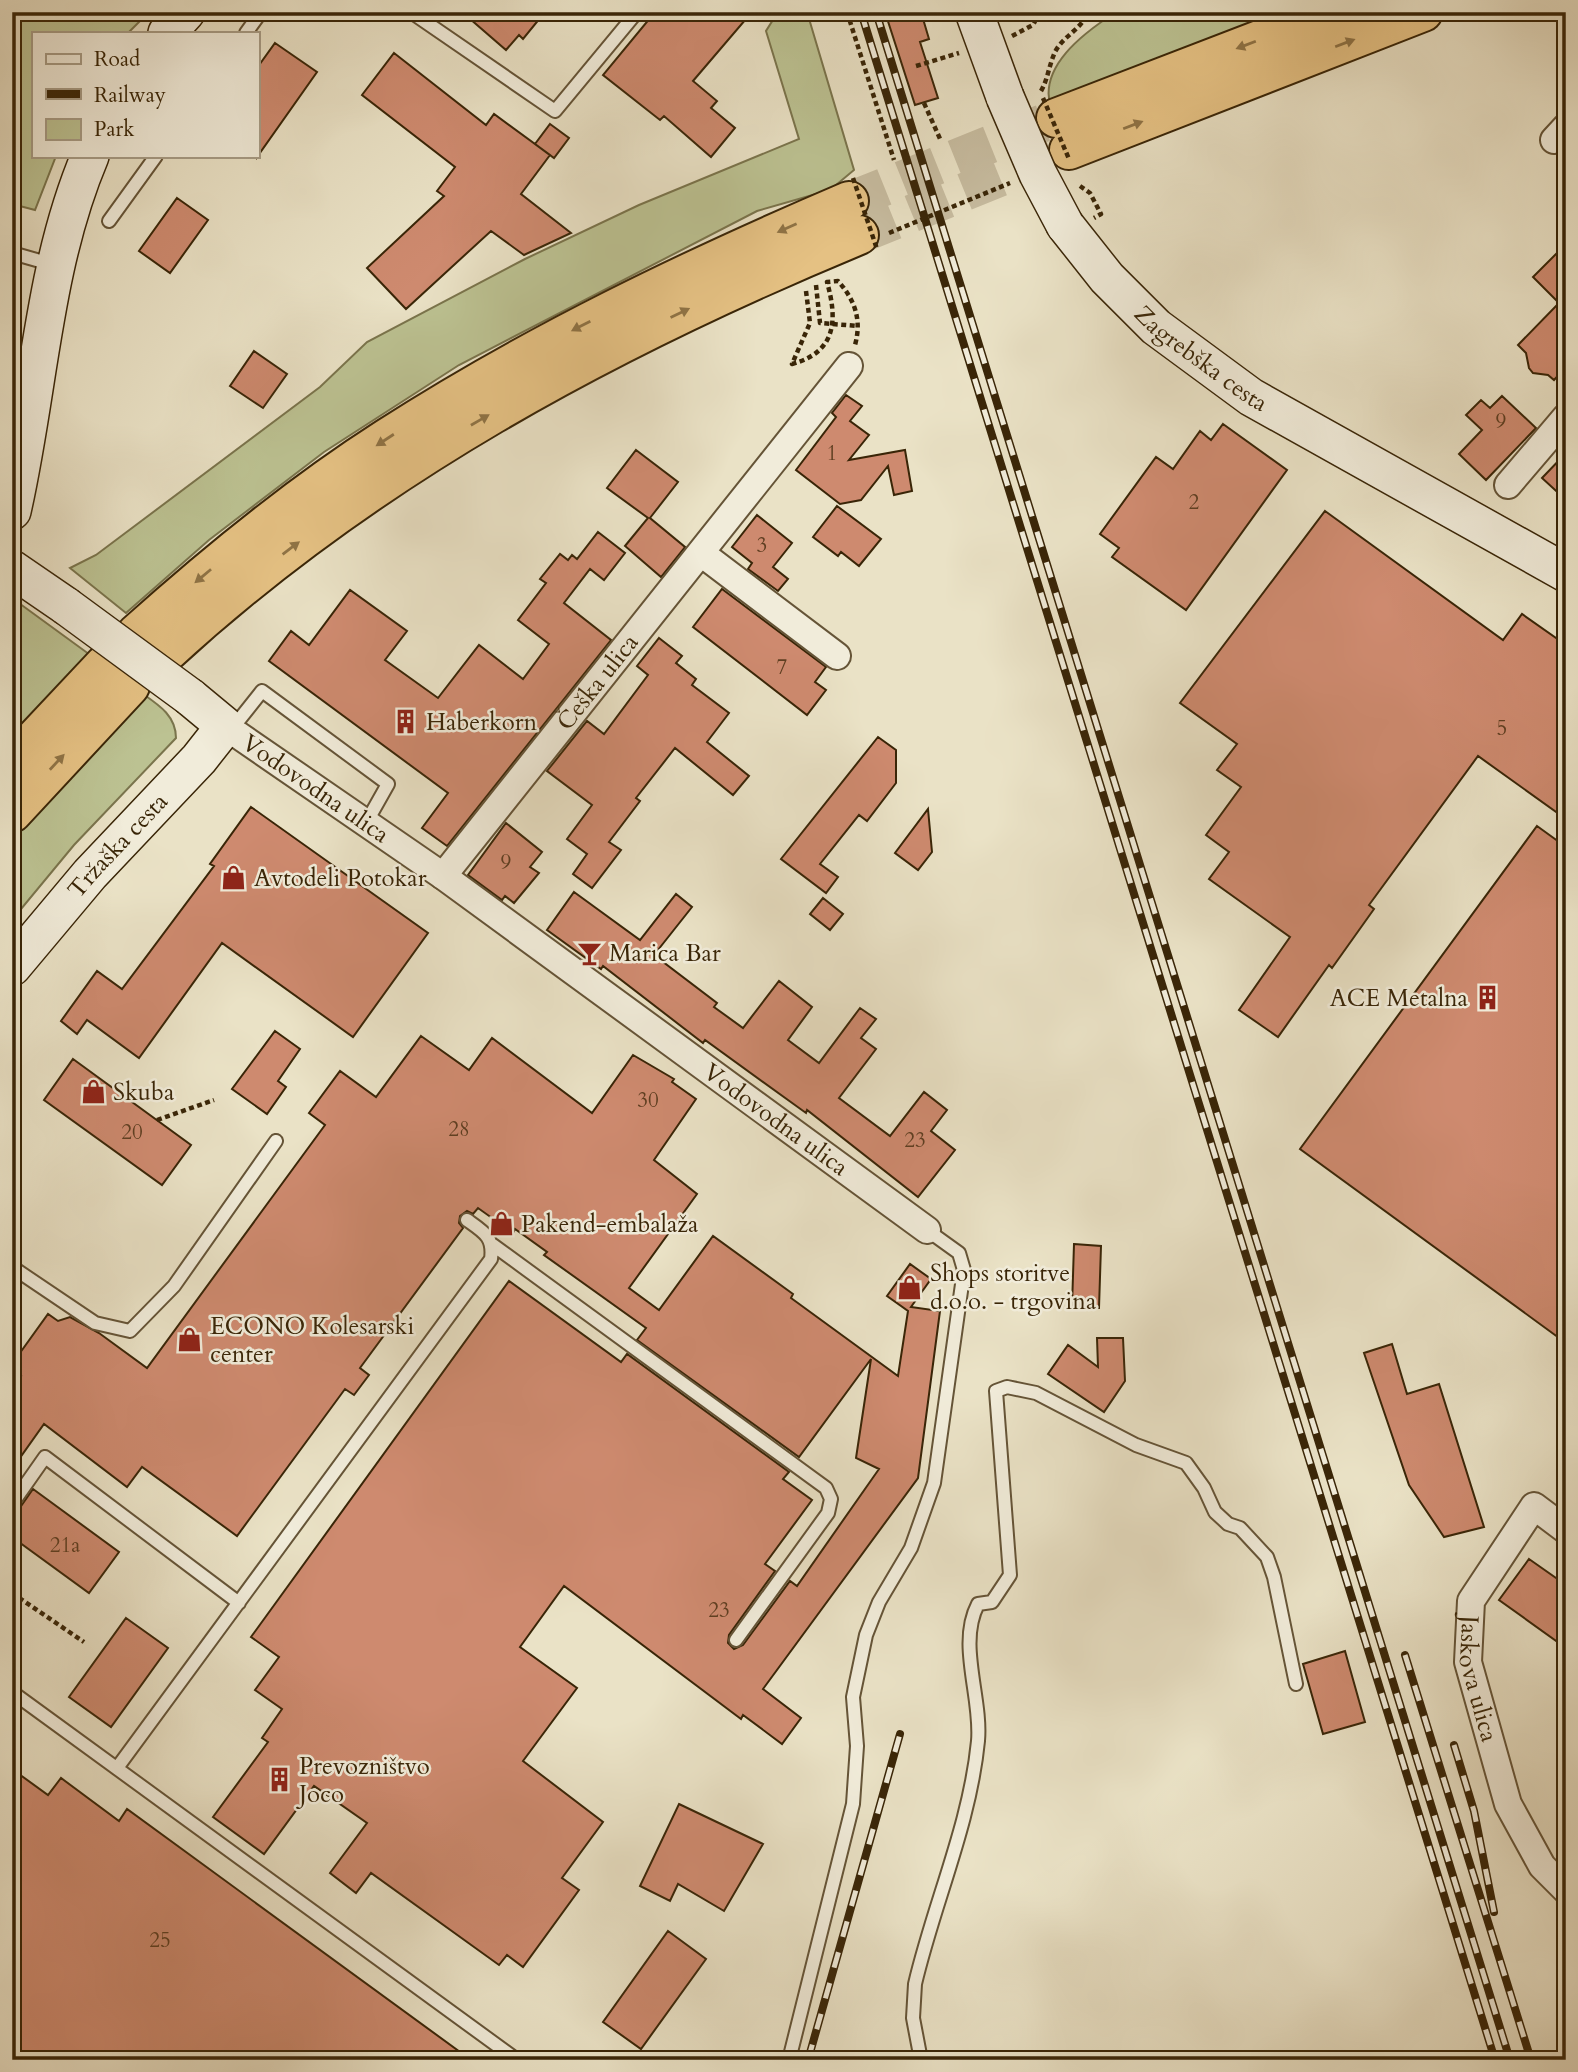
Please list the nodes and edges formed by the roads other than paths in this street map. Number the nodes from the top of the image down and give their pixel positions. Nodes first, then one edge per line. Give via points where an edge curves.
1 (186, 12) edge
2 (261, 12) edge
3 (637, 12) edge
4 (974, 12) edge
5 (1332, 12) edge
6 (1423, 12) edge
7 (416, 14) edge
8 (168, 32) edge
9 (247, 32) edge
10 (89, 158) edge
11 (155, 158) edge
12 (109, 221) dead end
13 (867, 228) tunnel mouth
14 (12, 253) edge
15 (54, 265) junction
16 (849, 366) road end
17 (1566, 417) edge
18 (1508, 485) dead end
19 (12, 512) edge
20 (701, 553) junction
21 (12, 569) edge
22 (1566, 573) edge
23 (150, 644) dead end
24 (837, 656) dead end
25 (228, 728) junction
26 (12, 763) edge
27 (12, 813) edge
28 (366, 823) junction
29 (443, 877) junction
30 (12, 967) edge
31 (276, 1141) dead end
32 (467, 1220) dead end
33 (927, 1230) joint
34 (493, 1245) junction
35 (12, 1267) edge
36 (12, 1504) edge
37 (1566, 1530) edge
38 (239, 1603) junction
39 (736, 1640) dead end
40 (1296, 1684) dead end
41 (12, 1692) edge
42 (117, 1768) junction
43 (1566, 1890) edge
44 (517, 2060) edge
45 (789, 2060) edge
46 (921, 2060) edge

1 - 8 street
2 - 9 lane
3 - 7 lane via 555,111
4 - 22 street, Zagrebška cesta, bridge via 1005,97 1065,225 1107,278 1156,327 1251,397
5 -> 6 highway via 1059,138
10 - 15 street
11 - 12 lane
13 - 23 highway via 633,299 443,404 278,515
14 - 15 lane
15 - 19 street
16 - 20 street, Češka ulica
17 - 18 street
20 - 24 street
20 - 29 street, Češka ulica
21 - 25 street, Vodovodna ulica, bridge
25 - 28 street, Vodovodna ulica
25 - 28 lane via 262,691 388,784
25 - 30 street, Tržaška cesta via 90,874
27 -> 26 highway via 117,676
28 - 29 street, Vodovodna ulica
29 - 33 street, Vodovodna ulica
31 - 35 lane via 174,1286 130,1331 95,1323
32 - 34 lane via 487,1234
33 - 45 lane via 959,1252 964,1270 934,1483 911,1548 866,1635 853,1697 857,1746 853,1804
34 - 38 lane via 491,1259
34 - 39 lane via 826,1488 831,1499 828,1513
36 - 38 lane via 45,1457
37 - 43 street, Jaskova ulica via 1534,1506 1471,1601 1468,1662 1508,1804 1542,1866
38 - 42 lane
40 - 46 lane via 1267,1557 1240,1528 1215,1512 1186,1463 1136,1445 1036,1392 1007,1387 996,1391 1010,1575 992,1602 978,1604 969,1621 980,1717 975,1766 915,1984 913,2018
41 - 42 lane
42 - 44 lane

